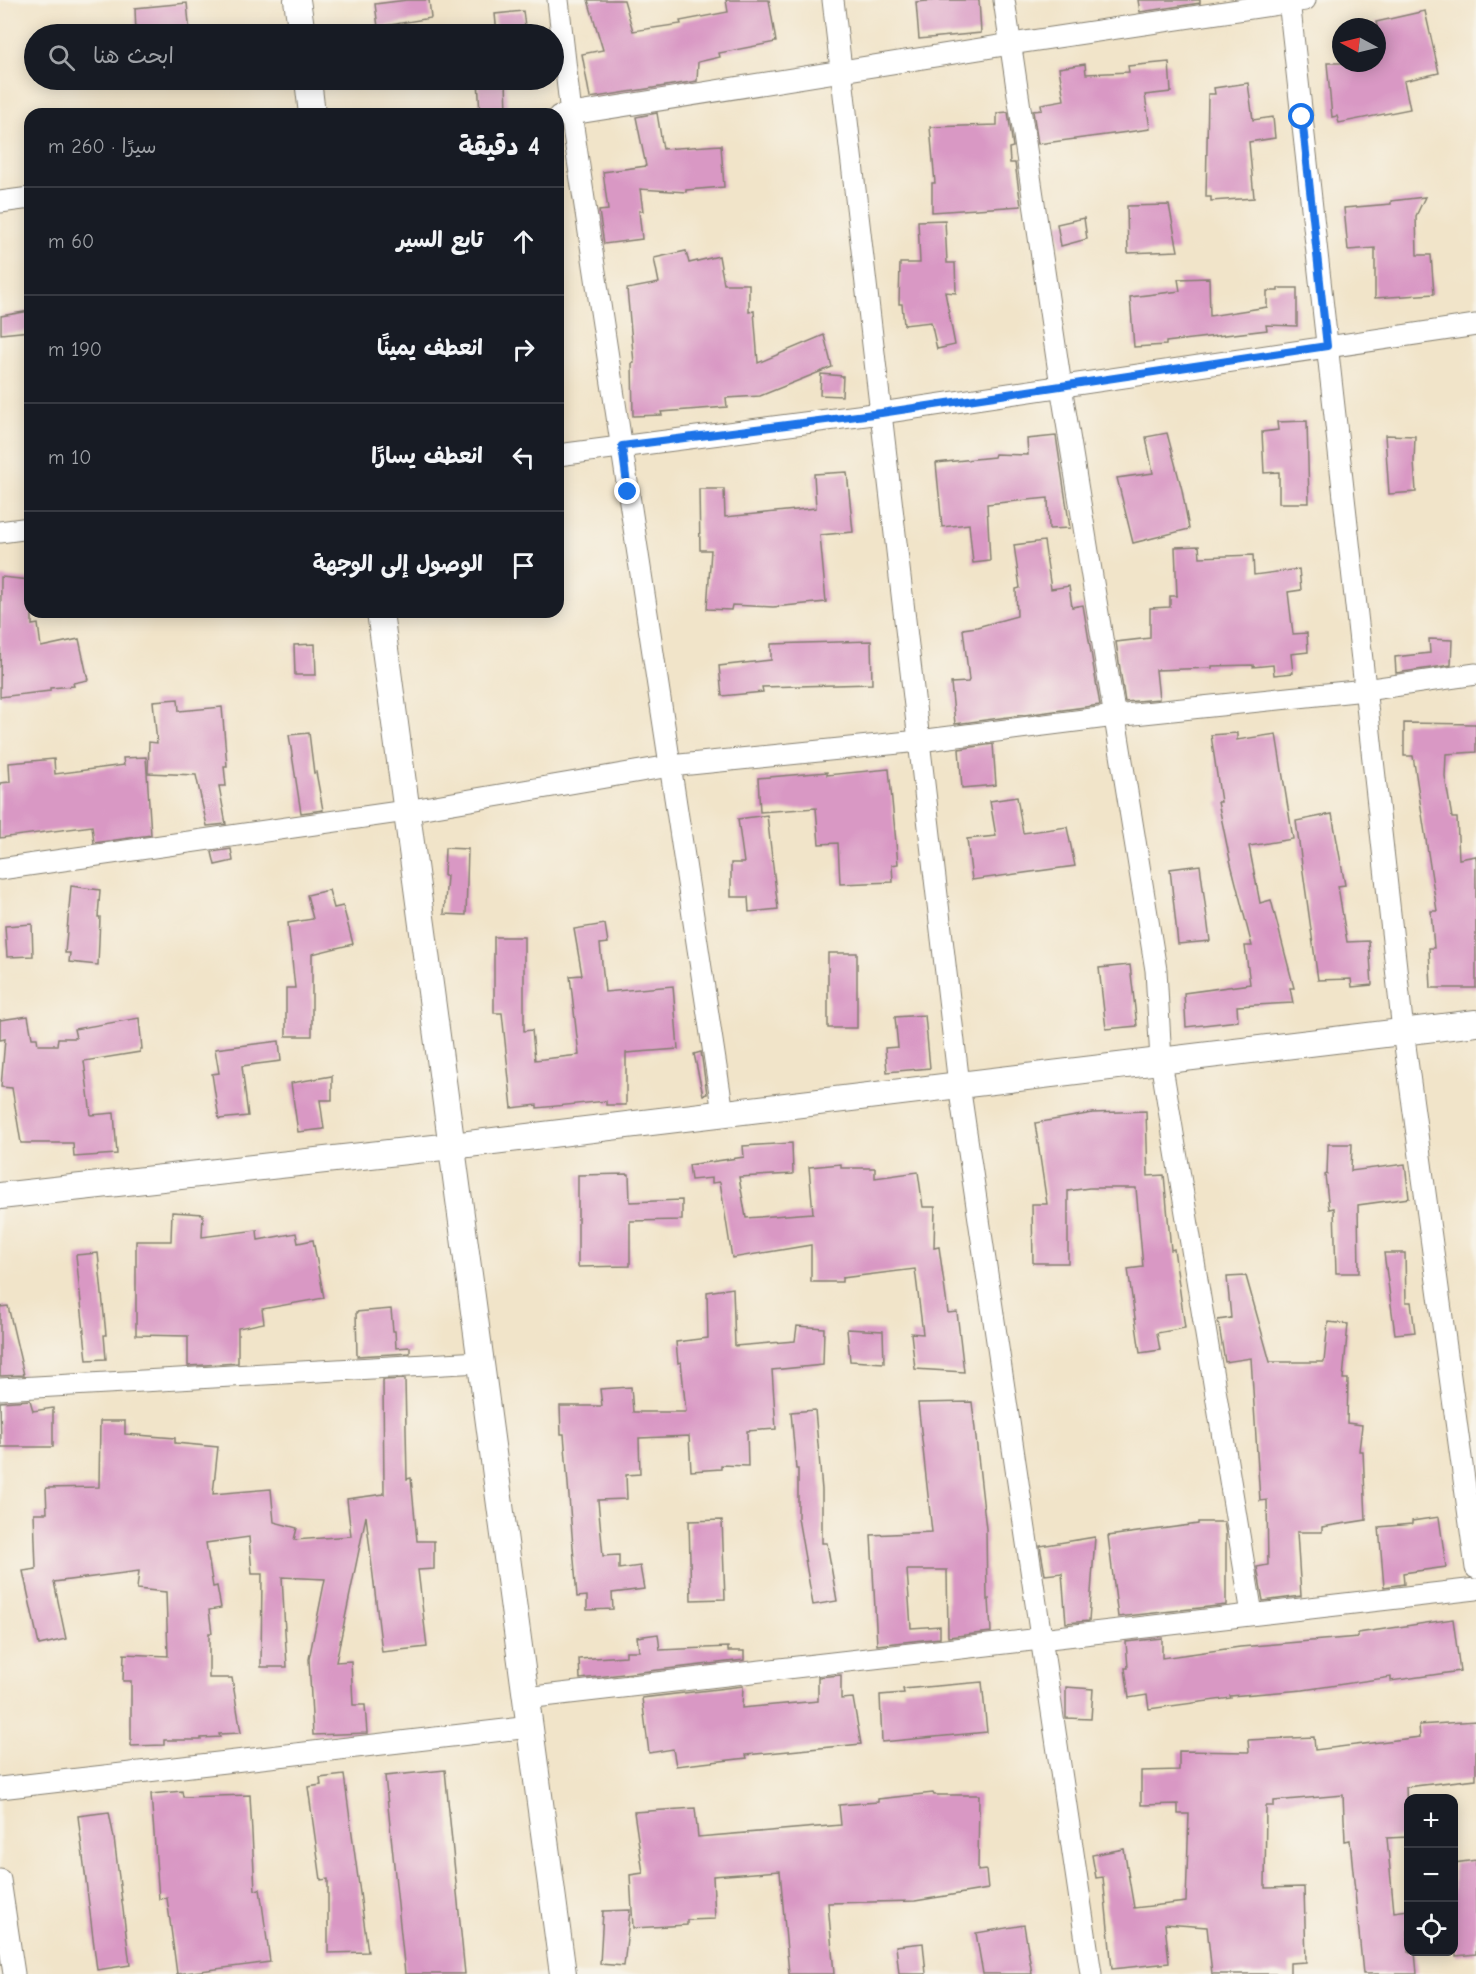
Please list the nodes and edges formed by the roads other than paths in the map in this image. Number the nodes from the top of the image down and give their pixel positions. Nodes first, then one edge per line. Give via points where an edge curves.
1 (297, 0) edge
2 (558, 0) edge
3 (833, 0) edge
4 (1005, 0) edge
5 (1294, 1) edge
6 (301, 24) edge
7 (559, 24) edge
8 (1011, 44) junction
9 (841, 71) junction
10 (309, 90) edge
11 (563, 90) edge
12 (311, 108) edge
13 (565, 115) edge
14 (24, 199) edge
15 (0, 202) edge
16 (1476, 325) edge
17 (1327, 346) junction
18 (1061, 386) junction
19 (881, 413) junction
20 (622, 446) junction
21 (564, 453) edge
22 (24, 529) edge
23 (0, 532) edge
24 (381, 618) edge
25 (1476, 674) edge
26 (1365, 690) junction
27 (1115, 716) junction
28 (919, 741) junction
29 (670, 766) junction
30 (406, 811) junction
31 (0, 869) edge
32 (1476, 1023) edge
33 (1402, 1031) junction
34 (1161, 1061) junction
35 (959, 1085) junction
36 (723, 1113) junction
37 (452, 1146) junction
38 (0, 1196) edge
39 (480, 1362) junction
40 (0, 1389) edge
41 (1476, 1568) edge
42 (1476, 1589) edge
43 (1252, 1614) junction
44 (1041, 1639) junction
45 (526, 1698) junction
46 (530, 1727) junction
47 (0, 1788) edge
48 (0, 1880) edge
49 (14, 1974) edge
50 (563, 1974) edge
51 (1091, 1974) edge

1 - 6 street
2 - 7 street
3 - 9 street
4 - 8 street
5 - 8 street
5 - 17 street
8 - 9 street
8 - 18 street
9 - 13 street
9 - 19 street
10 - 12 street
11 - 13 street
13 - 20 street
14 - 15 street
16 - 17 street
17 - 18 street
17 - 26 street
18 - 19 street
18 - 27 street
19 - 20 street
19 - 28 street
20 - 21 street
20 - 29 street
22 - 23 street
24 - 30 street
25 - 26 street
26 - 27 street
26 - 33 street
27 - 28 street
27 - 34 street via 1156,970
28 - 29 street
28 - 35 street
29 - 30 street
29 - 36 street
30 - 31 street
30 - 37 street
32 - 33 street
33 - 34 street
33 - 41 street
34 - 35 street
34 - 43 street
35 - 36 street
35 - 44 street
36 - 37 street
37 - 38 street
37 - 39 street
39 - 40 street
39 - 45 street
42 - 43 street
43 - 44 street
44 - 45 street
44 - 51 street
45 - 46 street
46 - 47 street
46 - 50 street
48 - 49 street

